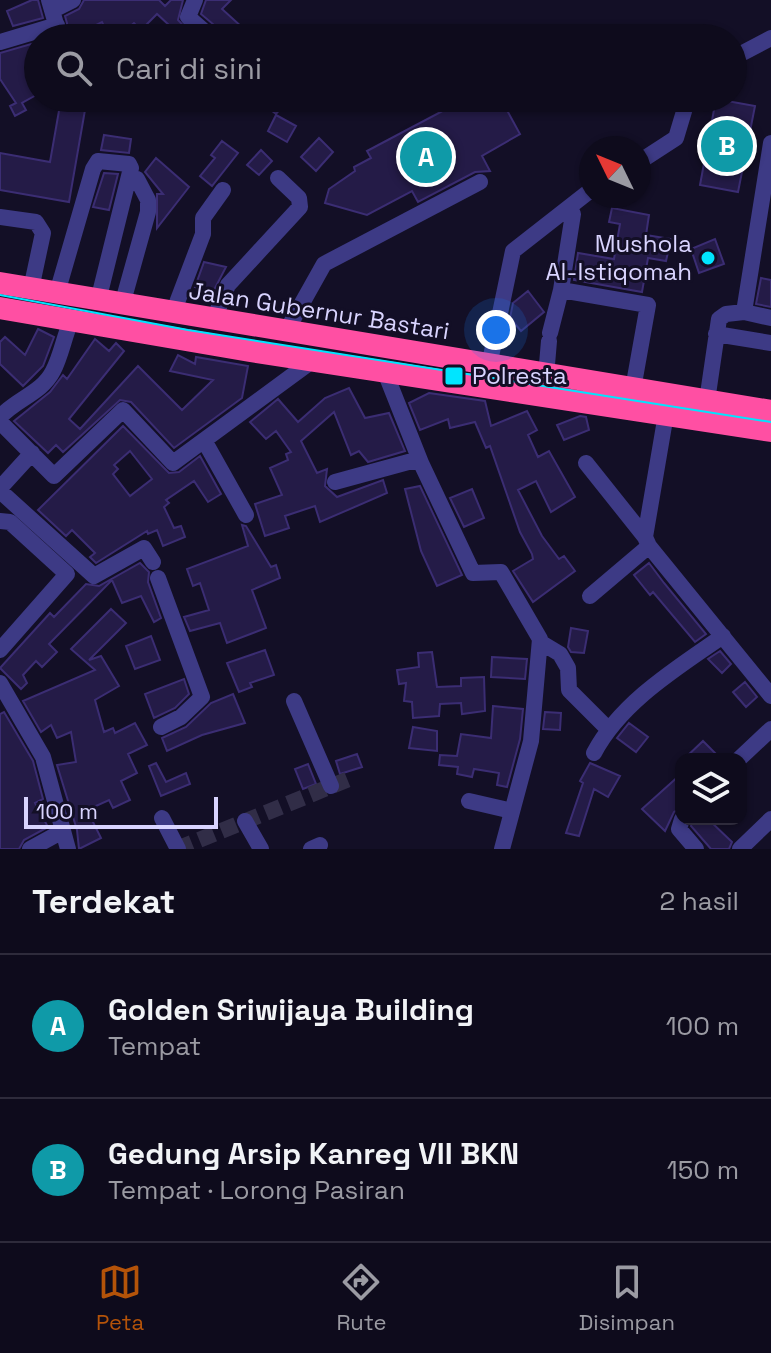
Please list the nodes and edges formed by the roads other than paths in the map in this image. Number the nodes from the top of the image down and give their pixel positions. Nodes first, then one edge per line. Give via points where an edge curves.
1 (73, 0) edge
2 (195, 0) edge
3 (55, 18) edge
4 (196, 24) edge
5 (24, 32) edge
6 (771, 38) edge
7 (0, 42) edge
8 (747, 51) edge
9 (684, 112) edge
10 (771, 143) edge
11 (651, 154) edge
12 (278, 178) dead end
13 (137, 179) dead end
14 (480, 182) dead end
15 (223, 190) dead end
16 (579, 199) edge
17 (766, 212) edge
18 (573, 214) dead end
19 (0, 217) edge
20 (0, 283) edge
21 (31, 289) junction
22 (561, 290) junction
23 (57, 293) junction
24 (98, 301) junction
25 (122, 305) junction
26 (0, 308) edge
27 (744, 312) junction
28 (173, 313) junction
29 (771, 318) edge
30 (214, 319) junction
31 (71, 321) junction
32 (255, 325) junction
33 (287, 330) junction
34 (716, 334) junction
35 (771, 343) edge
36 (250, 351) junction
37 (312, 361) junction
38 (489, 366) junction
39 (385, 372) junction
40 (546, 376) junction
41 (633, 389) junction
42 (707, 401) junction
43 (771, 411) edge
44 (666, 414) junction
45 (0, 419) edge
46 (771, 431) edge
47 (205, 442) junction
48 (32, 453) junction
49 (421, 463) junction
50 (586, 463) dead end
51 (335, 482) dead end
52 (0, 489) edge
53 (246, 515) dead end
54 (0, 521) edge
55 (647, 542) junction
56 (590, 596) dead end
57 (723, 636) junction
58 (540, 642) junction
59 (0, 650) edge
60 (0, 683) edge
61 (771, 696) edge
62 (294, 701) dead end
63 (161, 727) dead end
64 (608, 729) junction
65 (771, 729) edge
66 (594, 753) dead end
67 (745, 753) edge
68 (331, 786) dead end
69 (469, 801) dead end
70 (512, 811) junction
71 (162, 818) dead end
72 (771, 819) edge
73 (245, 821) dead end
74 (680, 825) edge
75 (61, 832) junction
76 (30, 849) edge
77 (68, 849) edge
78 (178, 849) edge
79 (261, 849) edge
80 (502, 849) edge
81 (696, 849) edge
82 (740, 849) edge

1 - 3 street
2 - 4 street via 188,17
5 - 7 street
6 - 8 street
9 - 11 street via 676,138
10 - 17 street
12 - 30 street via 299,198 300,207 228,285
13 - 25 street via 148,212
14 - 33 street via 324,264
15 - 28 street via 203,218 203,234
16 - 38 street via 513,251
17 - 27 street
18 - 22 street
19 - 21 street via 36,222 43,233
20 - 21 highway, Jalan Gubernur Bastari
21 - 23 highway, Jalan Gubernur Bastari
22 - 40 street
22 - 41 street via 648,305
23 - 24 highway, Jalan Gubernur Bastari
23 - 24 street via 93,169 98,161 129,164
24 - 25 highway, Jalan Gubernur Bastari
25 - 28 highway, Jalan Gubernur Bastari
26 - 31 highway, Jalan Gubernur Bastari
27 - 29 street
27 - 34 street via 722,316
28 - 30 highway, Jalan Gubernur Bastari
30 - 32 highway, Jalan Gubernur Bastari
31 - 36 highway, Jalan Gubernur Bastari
31 - 45 street via 53,372 32,394 13,402
32 - 33 highway, Jalan Gubernur Bastari
32 - 36 highway
33 - 38 highway, Jalan Gubernur Bastari
34 - 35 street
34 - 42 street
36 - 37 highway, Jalan Gubernur Bastari
37 - 39 highway, Jalan Gubernur Bastari
37 - 47 street
38 - 40 highway, Jalan Gubernur Bastari
39 - 44 highway, Jalan Gubernur Bastari
39 - 49 street
40 - 41 highway, Jalan Gubernur Bastari
41 - 42 highway, Jalan Gubernur Bastari
42 - 43 highway, Jalan Gubernur Bastari
44 - 46 highway, Jalan Gubernur Bastari
44 - 55 street
45 - 48 street
47 - 48 street via 171,462 123,410 56,475
47 - 53 street
48 - 52 street
49 - 51 street
49 - 58 street via 473,573 501,572
50 - 55 street
52 - 63 street via 94,576 149,550 202,697
54 - 59 street via 10,522 67,574
55 - 56 street
55 - 57 street
57 - 61 street
57 - 64 street via 669,674
58 - 64 street via 560,654 568,668 569,690
58 - 70 street via 531,741
60 - 75 street via 43,757
62 - 68 street
64 - 66 street
65 - 67 street
69 - 70 street
70 - 80 street
71 - 78 street
72 - 82 street
73 - 79 street
74 - 81 street
75 - 76 street
75 - 77 street

